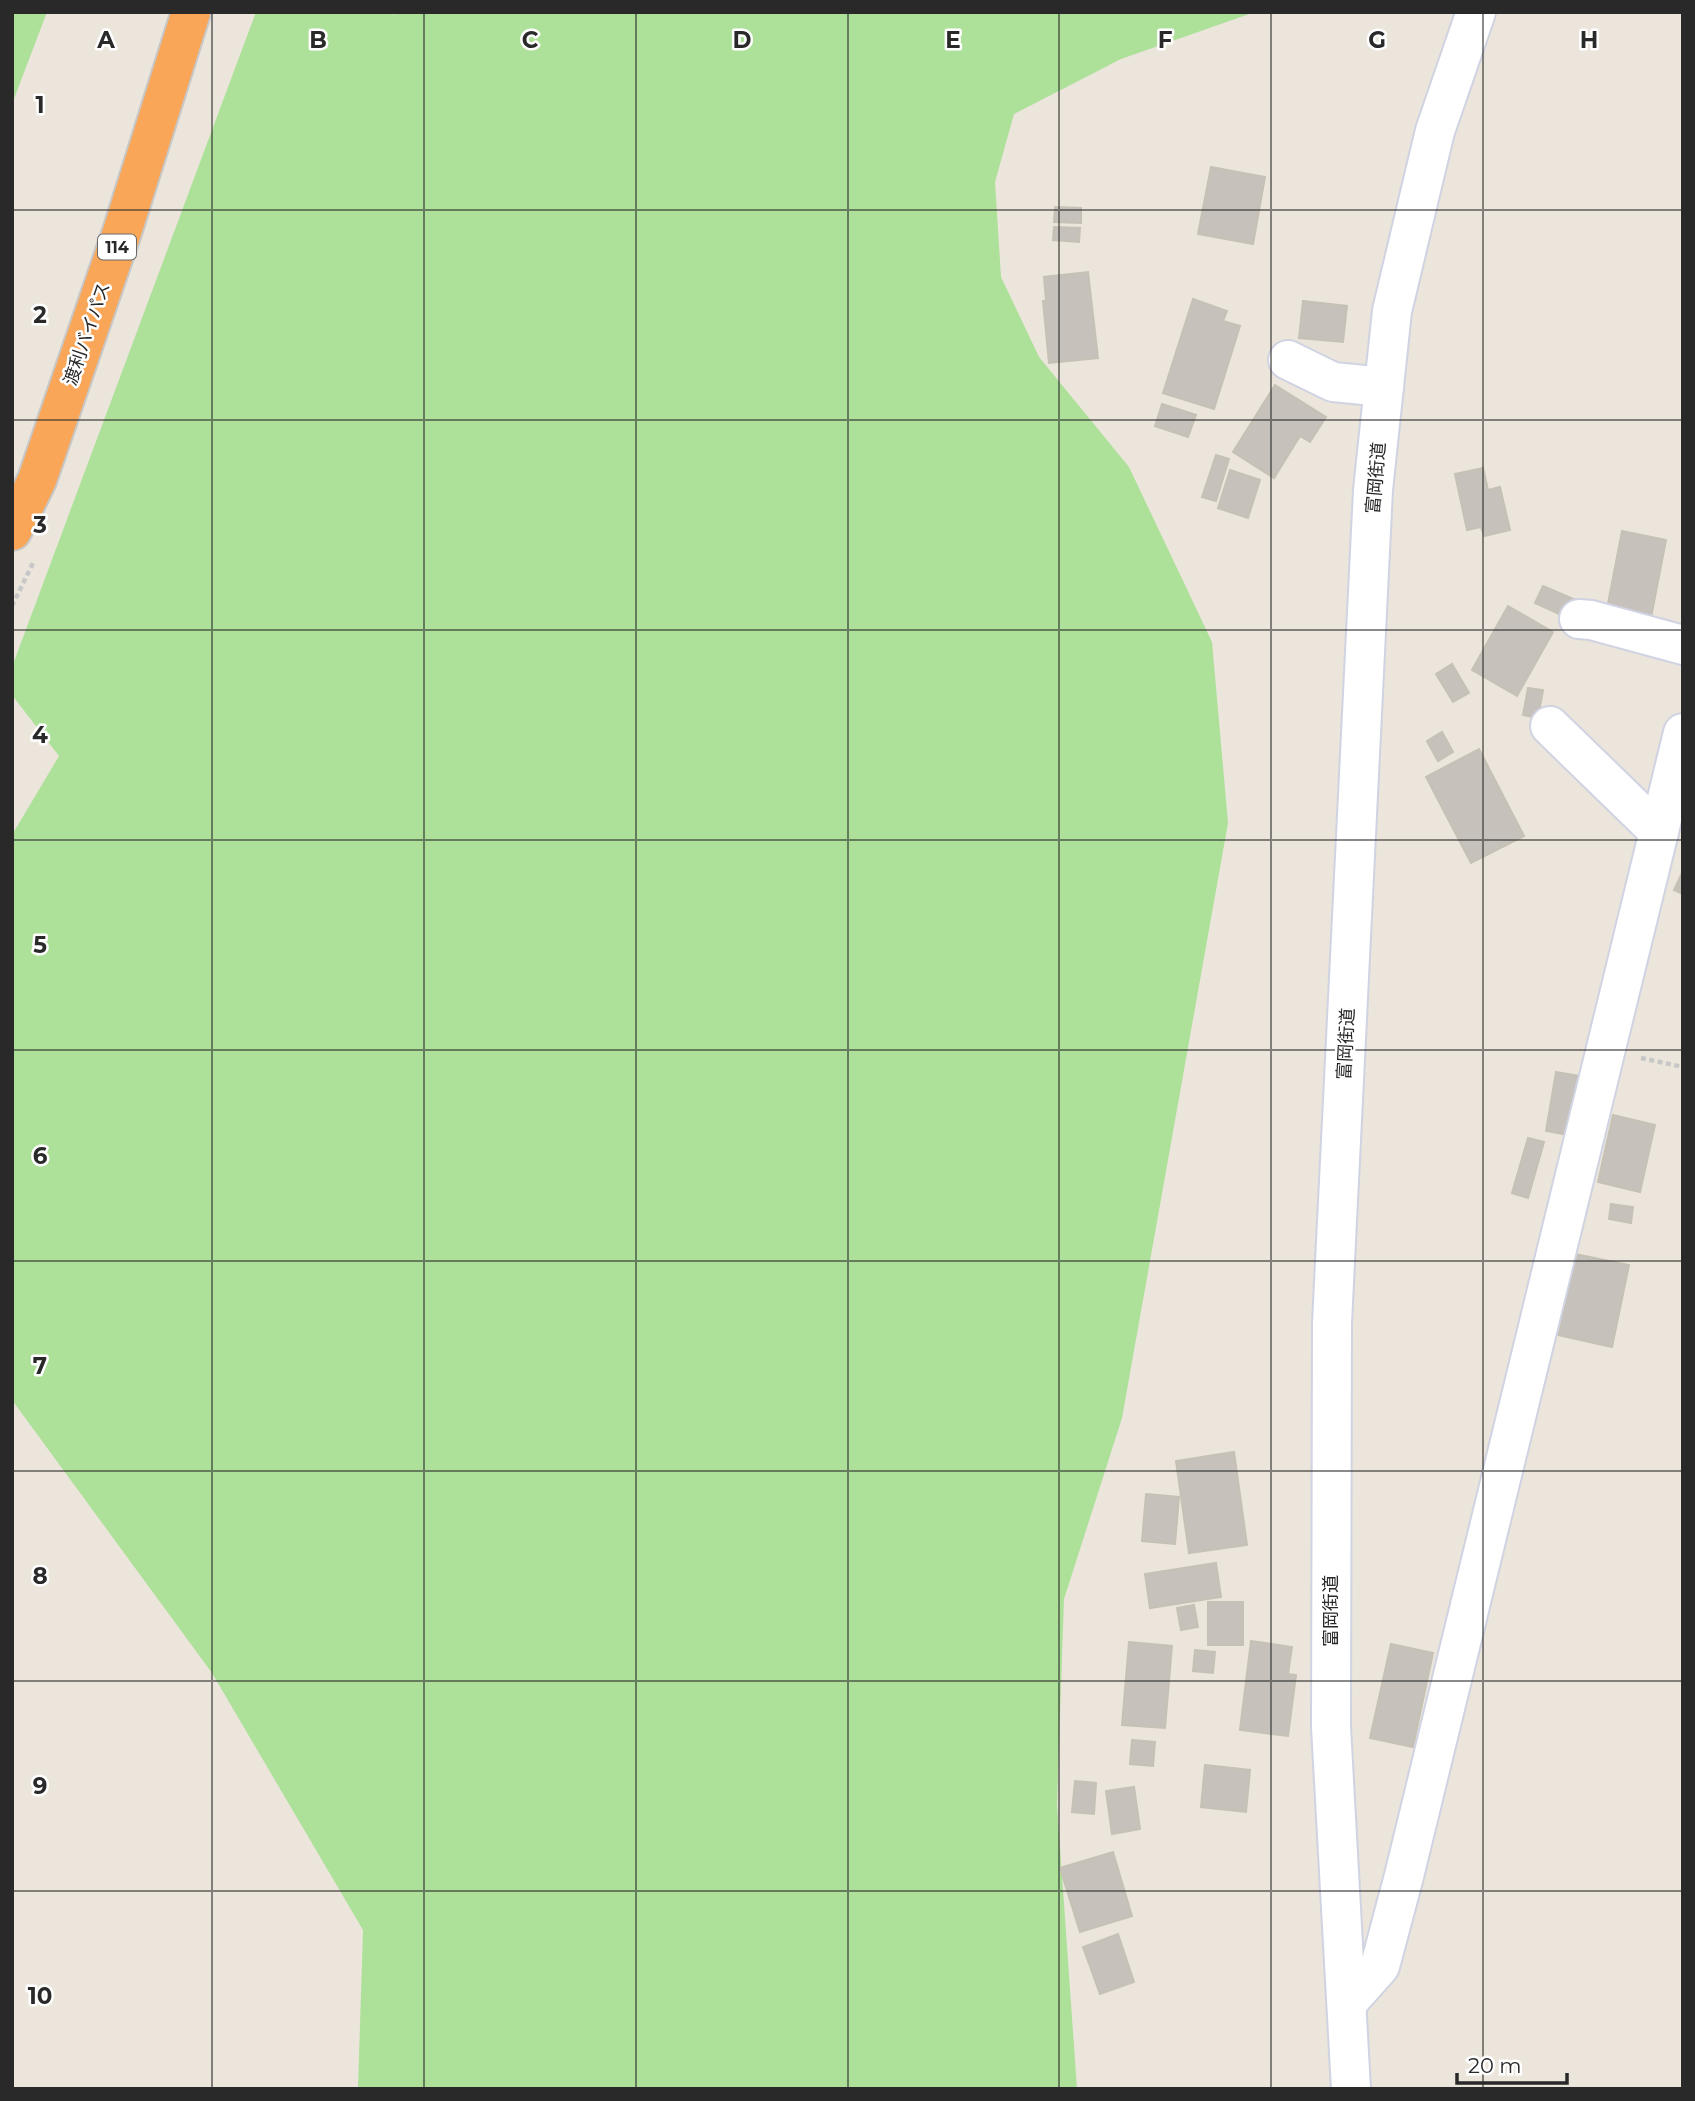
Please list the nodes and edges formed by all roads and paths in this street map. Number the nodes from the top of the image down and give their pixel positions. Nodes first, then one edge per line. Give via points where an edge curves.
1 (191, 12) edge
2 (1476, 12) edge
3 (1289, 360) dead end
4 (1384, 387) junction
5 (12, 531) edge
6 (1579, 619) dead end
7 (1683, 645) edge
8 (1550, 726) dead end
9 (1683, 733) edge
10 (1659, 832) junction
11 (1347, 2003) junction
12 (1351, 2089) edge

1 - 5 highway, 渡利バイパス / 114 via 37,480
2 - 4 street, 富岡街道 via 1432,144 1392,311
3 - 4 street via 1333,382
4 - 11 street, 富岡街道 via 1373,490 1332,1323 1331,1727
6 - 7 street
8 - 10 street
9 - 10 street
10 - 11 street via 1404,1876 1380,1966
11 - 12 street, 富岡街道

